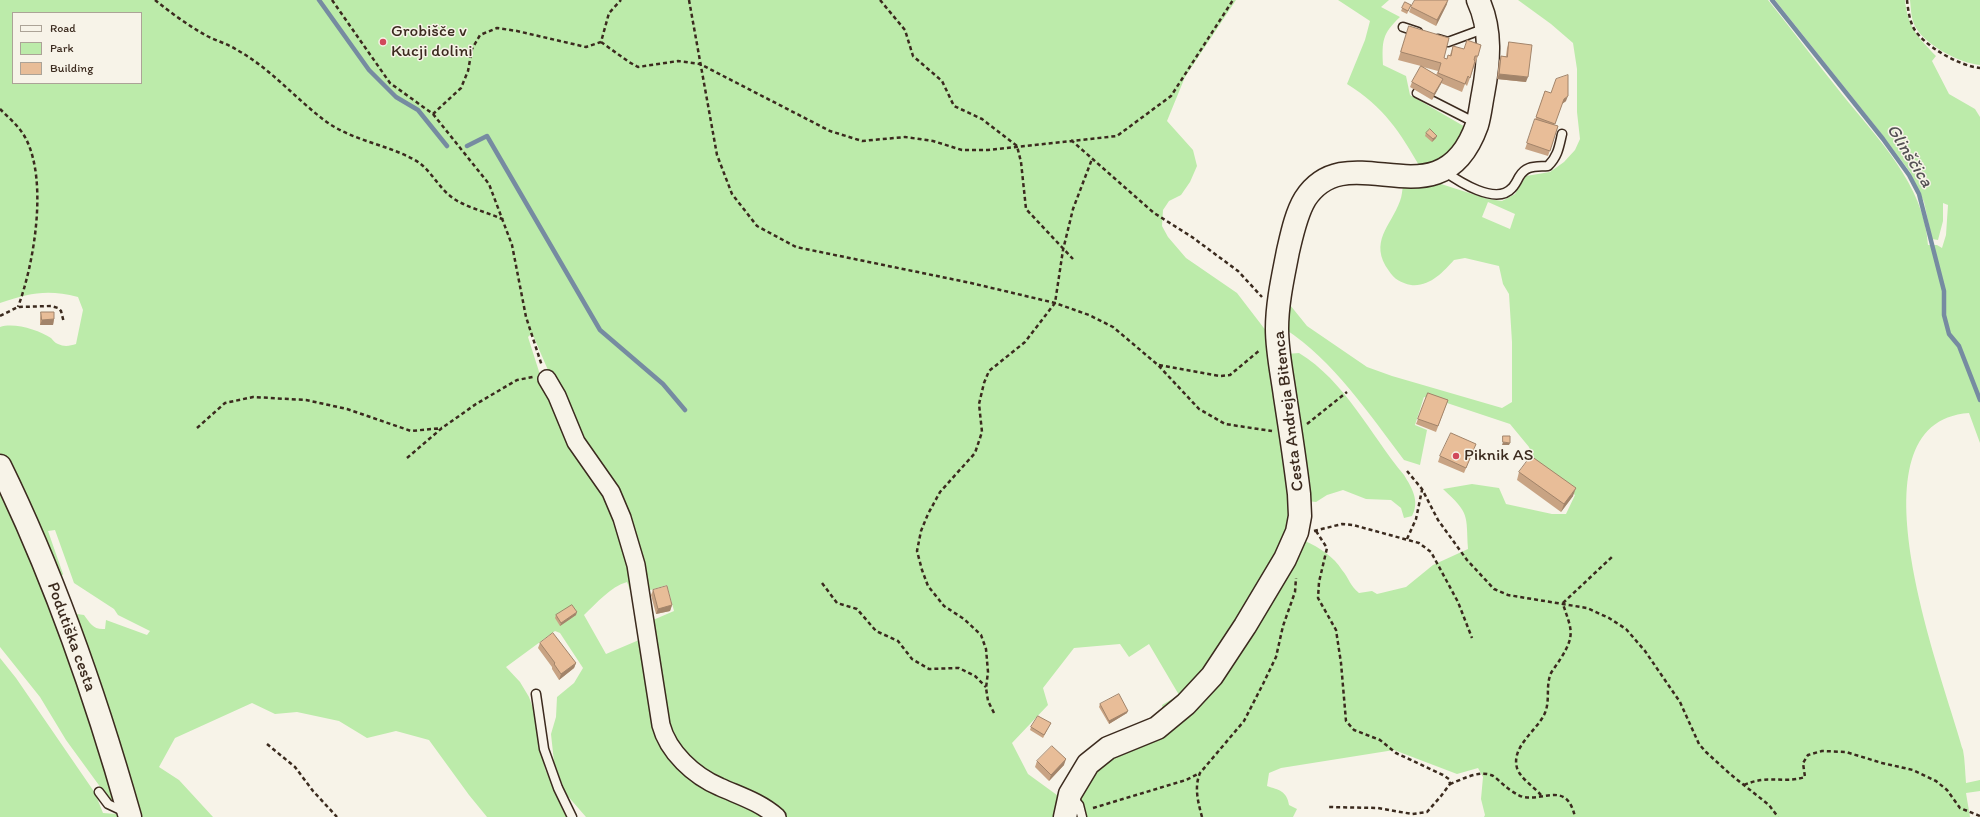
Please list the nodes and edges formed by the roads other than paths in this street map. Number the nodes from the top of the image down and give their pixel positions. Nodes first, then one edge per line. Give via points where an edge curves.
1 (1478, 0) edge
2 (1403, 27) dead end
3 (1486, 28) junction
4 (1417, 93) edge
5 (1477, 124) junction
6 (1562, 134) dead end
7 (1443, 171) junction
8 (547, 379) road end
9 (0, 466) edge
10 (536, 694) dead end
11 (99, 792) dead end
12 (1070, 794) junction
13 (130, 815) edge
14 (572, 817) edge
15 (777, 817) edge
16 (1066, 817) edge
17 (1082, 817) edge

1 - 3 street, Cesta Andreja Bitenca via 1484,12
2 - 3 lane via 1448,42
3 - 5 street, Cesta Andreja Bitenca via 1489,46 1487,75
4 - 5 lane
5 - 7 street, Cesta Andreja Bitenca via 1467,146 1453,164
6 - 7 lane via 1558,155 1553,161 1548,166 1530,166 1525,169 1512,189 1503,194 1465,186
7 - 12 street, Cesta Andreja Bitenca via 1405,177 1358,172 1335,175 1317,184 1304,200 1294,227 1281,287 1278,340 1300,516 1306,531 1212,676 1186,704 1158,728 1108,748 1088,764
8 - 15 street via 576,442 611,492 630,542 664,739 677,757 706,779 762,806
9 - 13 street, Podutiška cesta via 18,503 83,667
10 - 14 lane via 544,748 558,788
11 - 13 lane, Podutiška cesta via 108,804
12 - 16 street, Cesta Andreja Bitenca
12 - 17 lane via 1079,805

